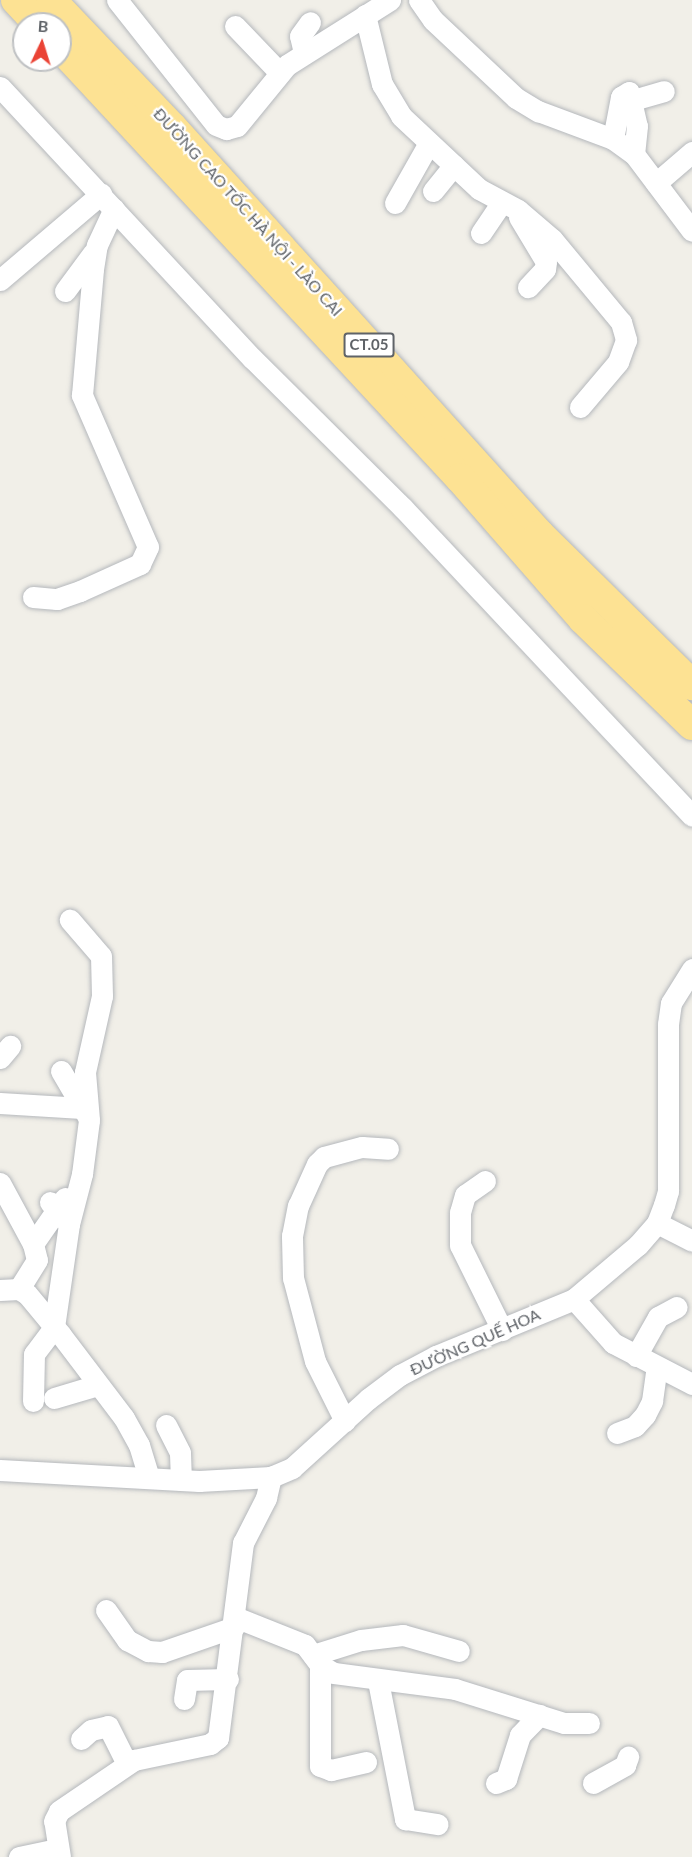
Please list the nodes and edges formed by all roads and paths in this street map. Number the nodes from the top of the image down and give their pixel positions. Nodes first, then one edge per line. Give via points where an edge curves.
1 (16, 0) edge
2 (51, 0) edge
3 (117, 0) edge
4 (390, 0) edge
5 (419, 0) edge
6 (27, 12) edge
7 (365, 15) junction
8 (310, 21) dead end
9 (235, 26) dead end
10 (373, 47) junction
11 (304, 53) junction
12 (72, 61) edge
13 (368, 73) dead end
14 (280, 74) junction
15 (0, 87) edge
16 (664, 91) dead end
17 (633, 100) junction
18 (613, 139) junction
19 (429, 143) junction
20 (692, 152) edge
21 (634, 154) junction
22 (453, 165) junction
23 (656, 183) junction
24 (433, 191) dead end
25 (108, 202) junction
26 (395, 203) dead end
27 (510, 206) junction
28 (692, 231) edge
29 (481, 233) dead end
30 (97, 245) junction
31 (0, 280) edge
32 (528, 287) dead end
33 (65, 291) dead end
34 (580, 407) dead end
35 (33, 597) dead end
36 (692, 685) edge
37 (692, 725) edge
38 (692, 816) edge
39 (70, 920) dead end
40 (692, 969) edge
41 (61, 1071) dead end
42 (0, 1103) edge
43 (85, 1114) junction
44 (388, 1149) dead end
45 (485, 1181) dead end
46 (0, 1183) edge
47 (58, 1212) junction
48 (657, 1223) junction
49 (692, 1241) edge
50 (33, 1244) junction
51 (10, 1290) edge
52 (574, 1299) junction
53 (678, 1307) dead end
54 (54, 1327) junction
55 (502, 1330) junction
56 (636, 1356) junction
57 (657, 1367) junction
58 (692, 1384) edge
59 (98, 1385) junction
60 (54, 1398) dead end
61 (33, 1401) dead end
62 (345, 1421) junction
63 (166, 1425) dead end
64 (617, 1433) dead end
65 (0, 1470) edge
66 (271, 1477) junction
67 (148, 1478) junction
68 (181, 1480) junction
69 (106, 1610) dead end
70 (235, 1622) junction
71 (459, 1651) dead end
72 (317, 1660) junction
73 (228, 1679) junction
74 (378, 1681) junction
75 (184, 1699) dead end
76 (538, 1715) junction
77 (589, 1723) dead end
78 (81, 1739) dead end
79 (628, 1757) dead end
80 (366, 1762) dead end
81 (127, 1764) junction
82 (496, 1783) dead end
83 (593, 1783) dead end
84 (438, 1824) dead end
85 (59, 1853) edge
86 (19, 1857) edge

1 - 6 highway
2 - 36 highway, ĐƯỜNG CAO TỐC HÀ NỘI - LÀO CAI / CT.05 via 172,127 540,535
3 - 14 street via 216,125 226,129 237,126
4 - 7 street
5 - 18 street via 433,20 516,98 538,111
7 - 10 street
7 - 11 street
8 - 11 street via 300,36
9 - 14 street
10 - 13 street
10 - 19 street via 382,84 401,116
11 - 14 street
12 - 37 highway, ĐƯỜNG CAO TỐC HÀ NỘI - LÀO CAI / CT.05 via 452,470 583,619
15 - 25 street
16 - 17 street
17 - 18 street via 629,92 621,97
17 - 21 street via 637,126
18 - 21 street
19 - 22 street
19 - 26 street
20 - 23 street
21 - 23 street
22 - 24 street
22 - 27 street via 479,189
23 - 28 street
25 - 30 street
25 - 31 street
25 - 38 street via 253,359 403,507
27 - 29 street
27 - 32 street via 546,262 545,269
27 - 34 street via 552,239 621,322 626,340 618,362
30 - 33 street
30 - 35 street via 82,395 148,547 140,564 80,591 57,599
39 - 43 street via 100,956 102,996 85,1072
40 - 48 street, ĐƯỜNG QUẾ HOA via 671,1003 668,1024 668,1191
41 - 43 street
42 - 43 street
43 - 47 street via 82,1174
44 - 62 street via 362,1147 324,1157 316,1164 298,1206 292,1236 293,1278 315,1361
45 - 55 street via 465,1195 460,1212 460,1245
46 - 50 street
47 - 50 street
47 - 54 street
48 - 49 street
48 - 52 street, ĐƯỜNG QUẾ HOA
50 - 51 street via 37,1260
51 - 54 street
52 - 55 street, ĐƯỜNG QUẾ HOA
52 - 56 street via 613,1343
53 - 56 street via 658,1317
54 - 59 street
54 - 61 street via 34,1354
55 - 62 street, ĐƯỜNG QUẾ HOA via 400,1376
56 - 57 street
57 - 58 street
57 - 64 street via 652,1401 645,1414 634,1426
59 - 60 street
59 - 67 street via 139,1445
62 - 66 street, ĐƯỜNG QUẾ HOA via 292,1468
63 - 68 street via 180,1453
65 - 67 street, ĐƯỜNG QUẾ HOA
66 - 68 street, ĐƯỜNG QUẾ HOA
66 - 70 street via 266,1498 243,1543
67 - 68 street, ĐƯỜNG QUẾ HOA
69 - 70 street via 127,1640 148,1651 162,1652
70 - 72 street via 305,1645
70 - 73 street
71 - 72 street via 403,1635 361,1640
72 - 74 street via 334,1673
72 - 80 street via 320,1766 331,1770
73 - 75 street via 187,1680
73 - 81 street via 218,1738 210,1744 147,1755
74 - 76 street via 455,1689
74 - 84 street via 405,1819
76 - 77 street via 564,1723
76 - 82 street via 520,1735 506,1779
78 - 81 street via 91,1730 108,1726
79 - 83 street via 625,1765
81 - 85 street via 55,1815
85 - 86 street

